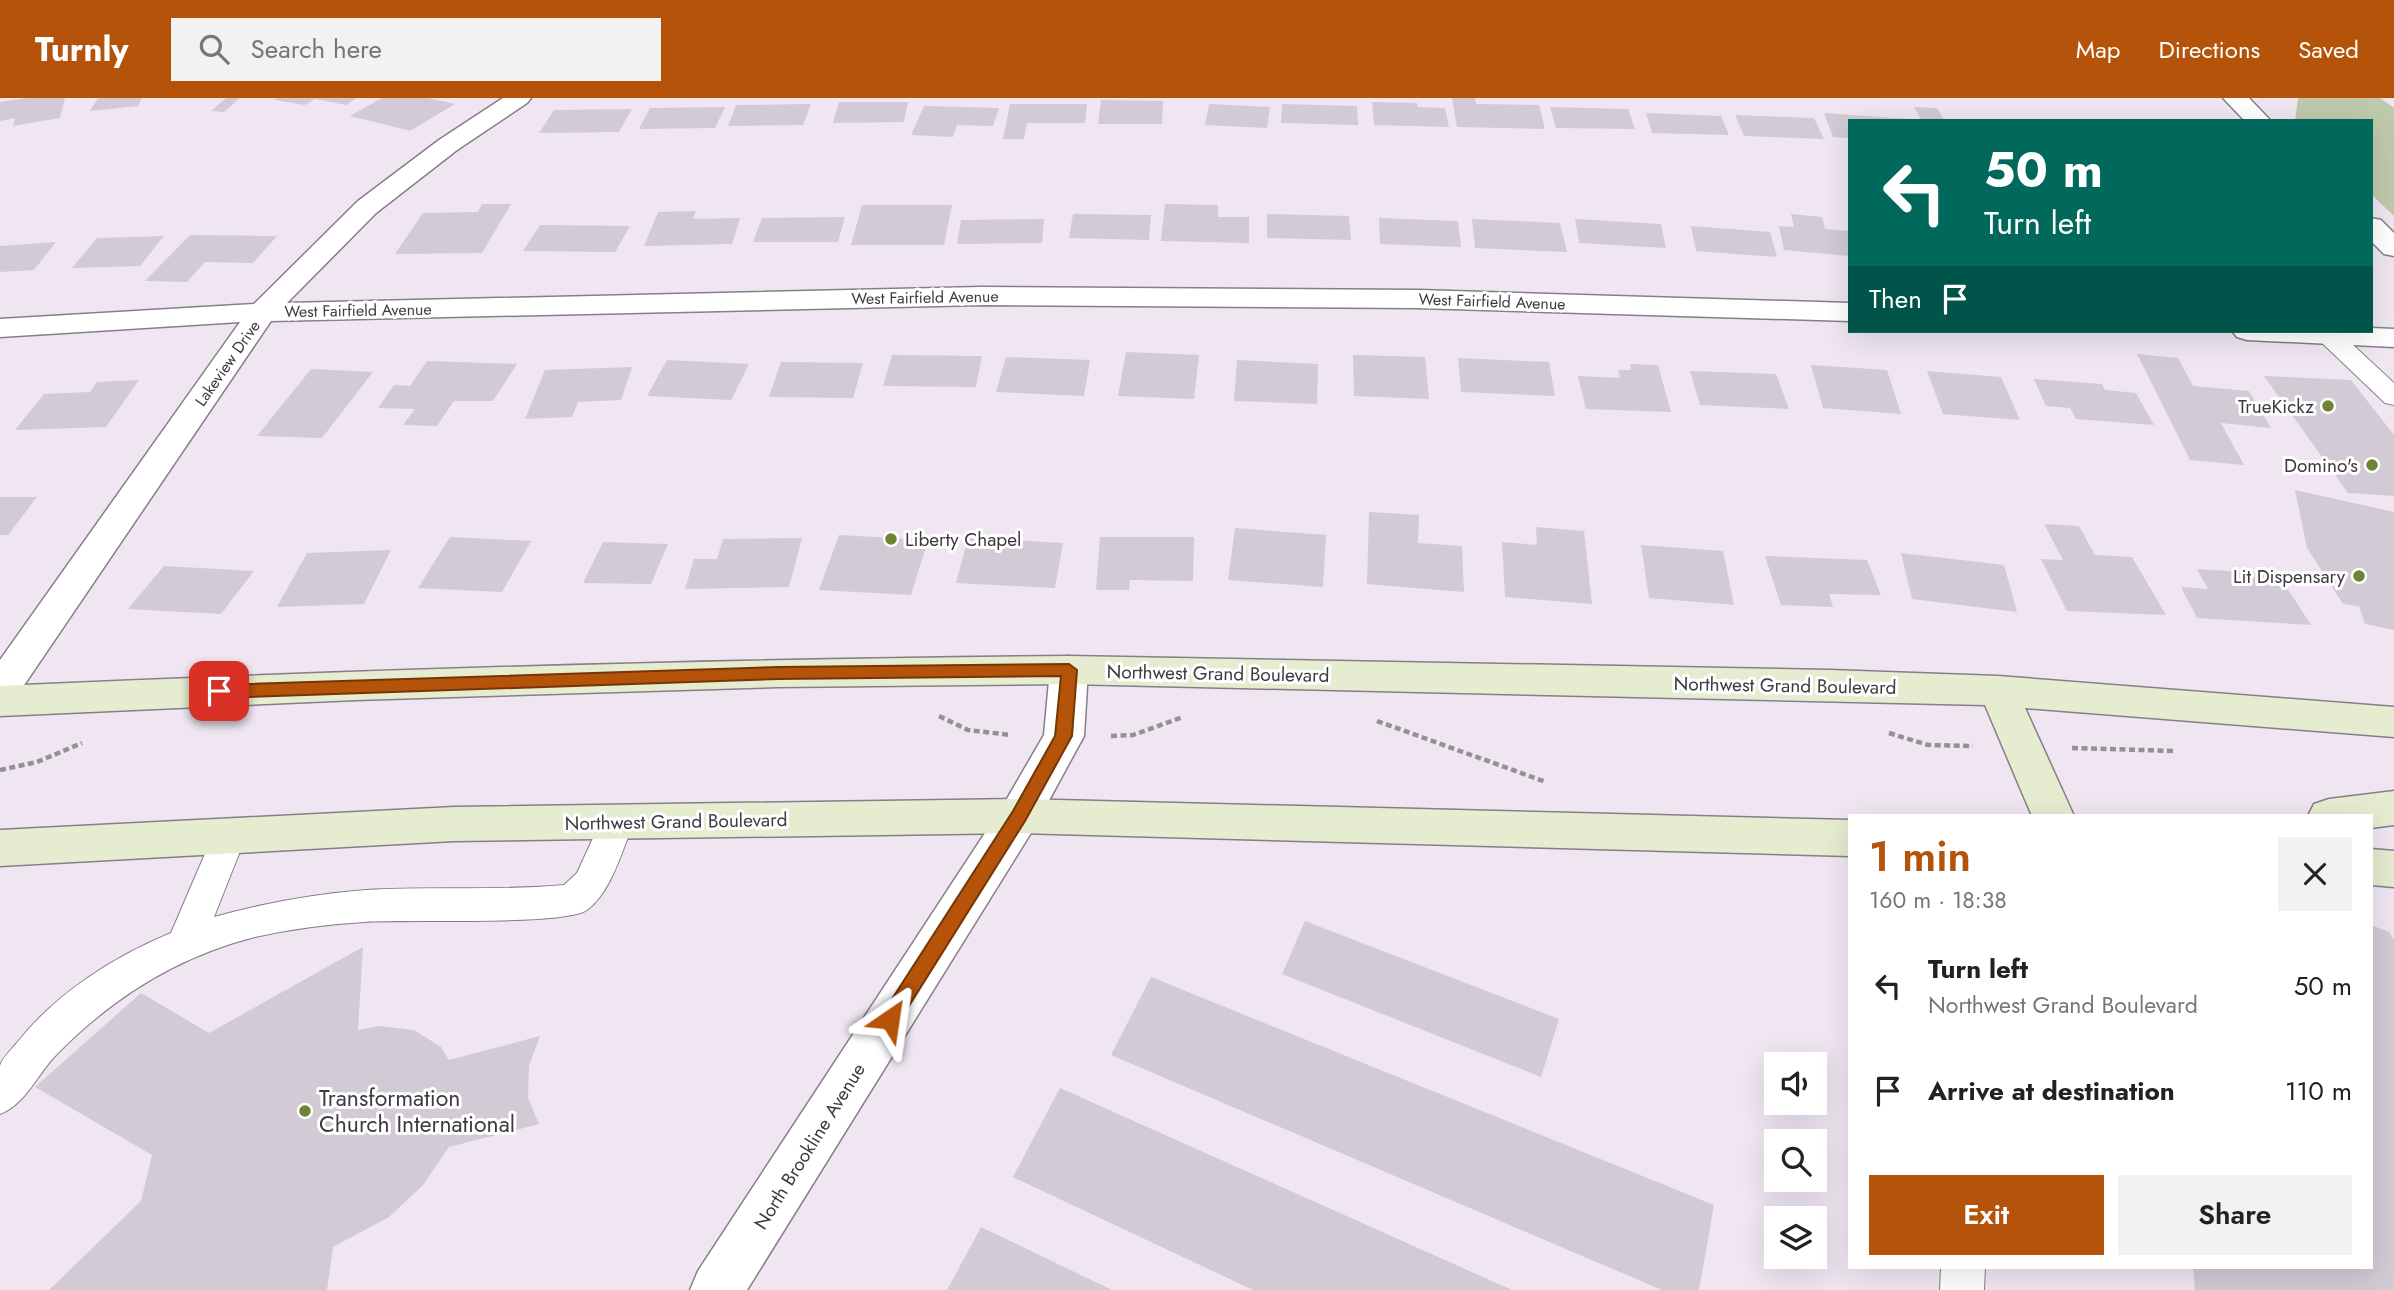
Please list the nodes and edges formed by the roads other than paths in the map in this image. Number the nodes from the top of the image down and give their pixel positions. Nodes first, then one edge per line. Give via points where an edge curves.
1 (519, 98) edge
2 (2235, 98) edge
3 (2257, 119) edge
4 (2373, 228) edge
5 (2394, 248) edge
6 (1848, 312) edge
7 (262, 313) junction
8 (0, 328) edge
9 (2288, 333) edge
10 (2329, 335) junction
11 (2394, 338) edge
12 (2394, 397) edge
13 (1069, 670) junction
14 (0, 690) edge
15 (1998, 691) junction
16 (0, 701) edge
17 (2394, 722) edge
18 (2394, 808) edge
19 (2052, 814) edge
20 (2345, 814) edge
21 (1019, 816) junction
22 (617, 822) junction
23 (229, 836) junction
24 (1848, 838) edge
25 (0, 848) edge
26 (2373, 867) edge
27 (2394, 869) edge
28 (187, 942) junction
29 (0, 1095) edge
30 (1963, 1269) edge
31 (718, 1290) edge
32 (1962, 1290) edge

1 - 7 street, Lakeview Drive via 367,206
2 - 3 street
4 - 5 street
6 - 7 street, West Fairfield Avenue via 1418,299 981,296
7 - 8 street, West Fairfield Avenue
7 - 14 street, Lakeview Drive
9 - 10 street
10 - 11 street
10 - 12 lane
13 - 15 street, Northwest Grand Boulevard
13 - 16 street, Northwest Grand Boulevard via 723,674
13 - 21 street, North Brookline Avenue via 1063,736
15 - 17 street, Northwest Grand Boulevard
15 - 19 street
18 - 20 street
21 - 22 street, Northwest Grand Boulevard
21 - 24 street, Northwest Grand Boulevard
21 - 31 street, North Brookline Avenue
22 - 23 street, Northwest Grand Boulevard via 454,824
22 - 28 lane via 590,883 573,900 316,911 258,920
23 - 25 street, Northwest Grand Boulevard
23 - 28 lane
26 - 27 street
28 - 29 lane via 122,973 69,1013
30 - 32 lane

